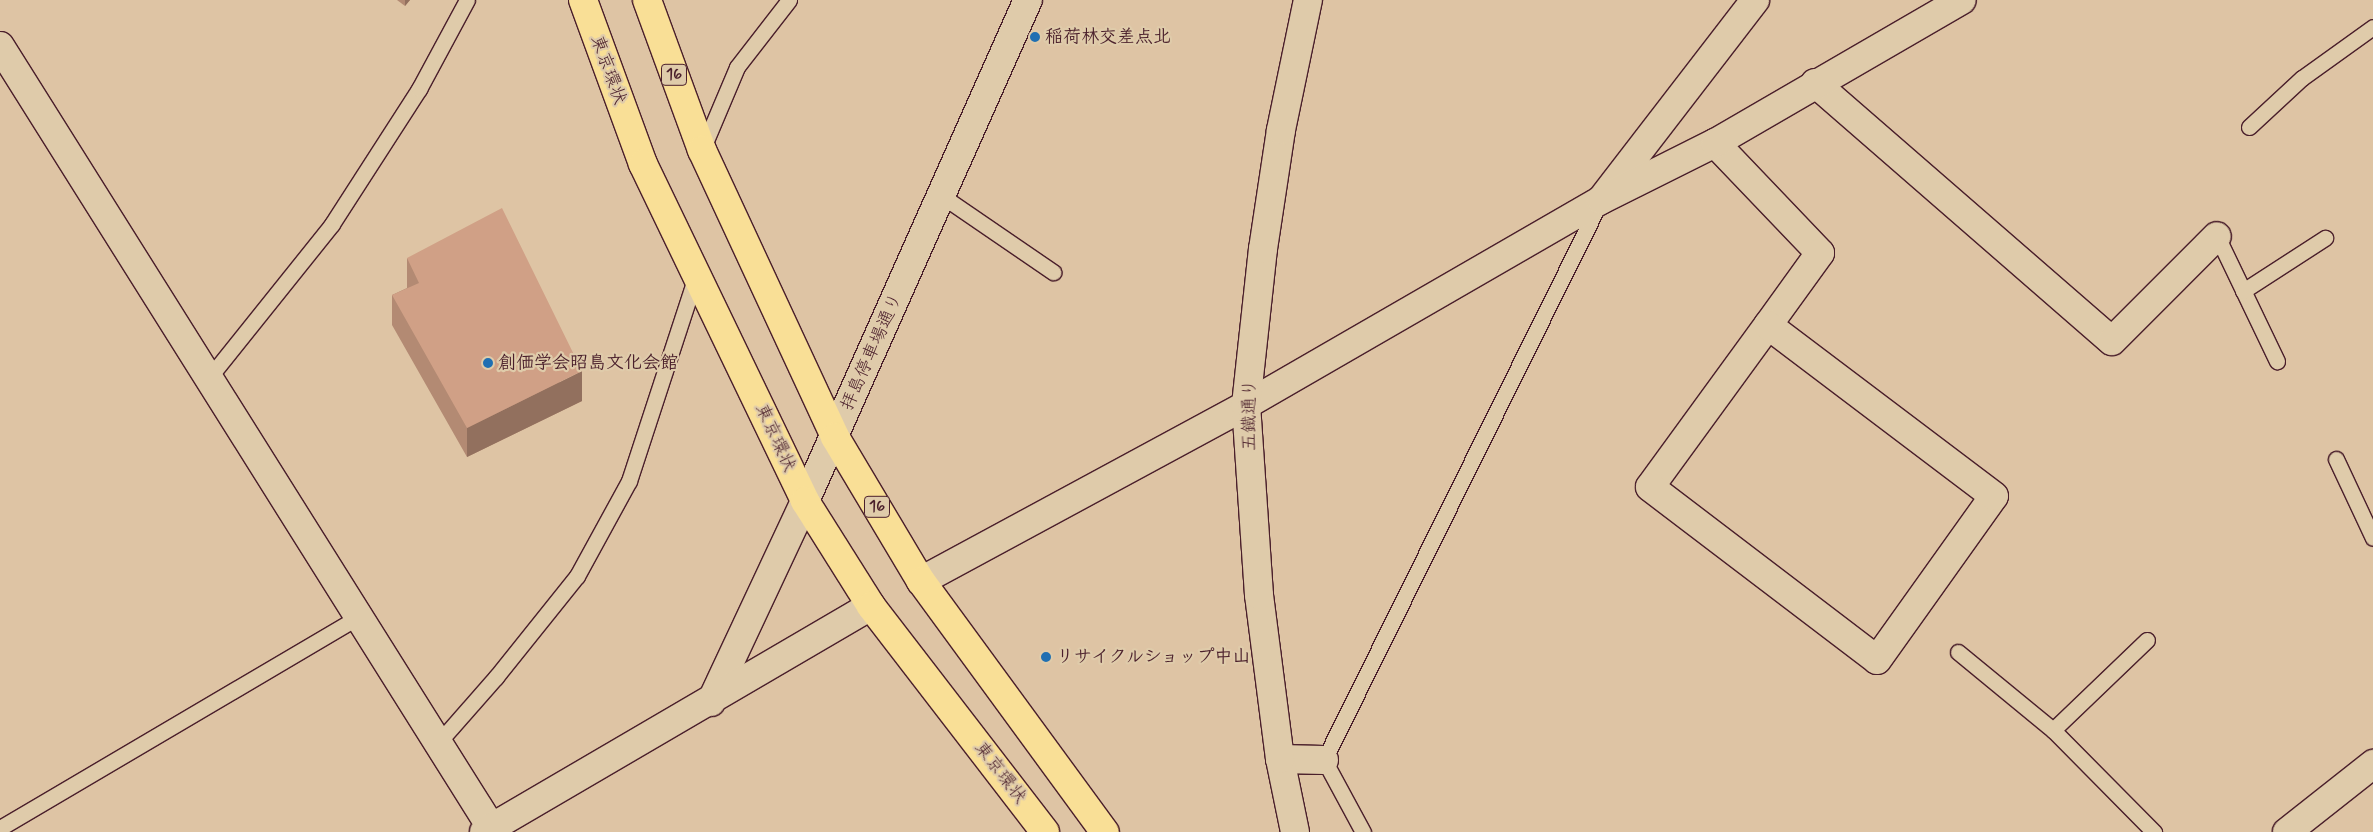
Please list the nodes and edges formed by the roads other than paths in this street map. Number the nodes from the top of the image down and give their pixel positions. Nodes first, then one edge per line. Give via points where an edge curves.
1 (467, 0) edge
2 (583, 0) edge
3 (646, 0) edge
4 (789, 0) edge
5 (1028, 0) edge
6 (1308, 0) edge
7 (1755, 0) edge
8 (1962, 0) edge
9 (2373, 28) edge
10 (4, 61) edge
11 (1815, 83) junction
12 (2249, 127) dead end
13 (1715, 143) junction
14 (702, 150) junction
15 (942, 196) junction
16 (1601, 200) junction
17 (2217, 236) joint
18 (2325, 238) dead end
19 (1052, 272) dead end
20 (697, 275) junction
21 (2243, 291) junction
22 (1768, 325) junction
23 (2278, 361) dead end
24 (208, 379) junction
25 (1246, 405) junction
26 (835, 437) junction
27 (2336, 458) dead end
28 (805, 502) junction
29 (2373, 538) edge
30 (921, 581) junction
31 (871, 606) junction
32 (357, 618) junction
33 (2146, 640) dead end
34 (1958, 652) dead end
35 (711, 702) junction
36 (2053, 730) junction
37 (438, 743) junction
38 (1280, 758) junction
39 (1324, 760) junction
40 (2373, 764) edge
41 (0, 828) edge
42 (490, 830) edge
43 (1045, 832) edge
44 (1105, 832) edge
45 (1295, 832) edge
46 (1363, 832) edge
47 (2154, 832) edge
48 (2287, 832) edge

1 - 24 lane via 419,90 332,224
2 - 20 highway, 東京環状 via 642,164
3 - 14 highway, 16
4 - 14 lane via 737,67
5 - 15 street, 拝島停車場通り
6 - 25 street, 五鐵通り via 1281,130 1264,239
7 - 16 street
8 - 11 street
9 - 12 lane via 2302,78
10 - 24 street
11 - 13 street
11 - 17 street via 2112,340
13 - 16 street
13 - 22 street via 1820,253
14 - 26 highway, 16
15 - 19 lane
15 - 26 street, 拝島停車場通り
16 - 25 street
16 - 39 lane
17 - 21 lane
18 - 21 lane
20 - 28 highway, 東京環状
20 - 37 lane via 629,480 577,576
21 - 23 lane
22 - 22 street via 1650,487 1877,660 1994,496
24 - 32 street
25 - 30 street
25 - 38 street, 五鐵通り via 1259,595
26 - 28 street, 拝島停車場通り
26 - 30 highway, 16
27 - 29 lane
28 - 31 highway, 東京環状
28 - 35 street, 拝島停車場通り
30 - 44 highway, 16
31 - 35 street
31 - 43 highway, 東京環状
32 - 37 street
32 - 41 lane
33 - 36 lane
34 - 36 lane
35 - 42 street
36 - 47 lane
37 - 42 street
38 - 39 street
38 - 45 street, 五鐵通り
39 - 46 lane
40 - 48 street

